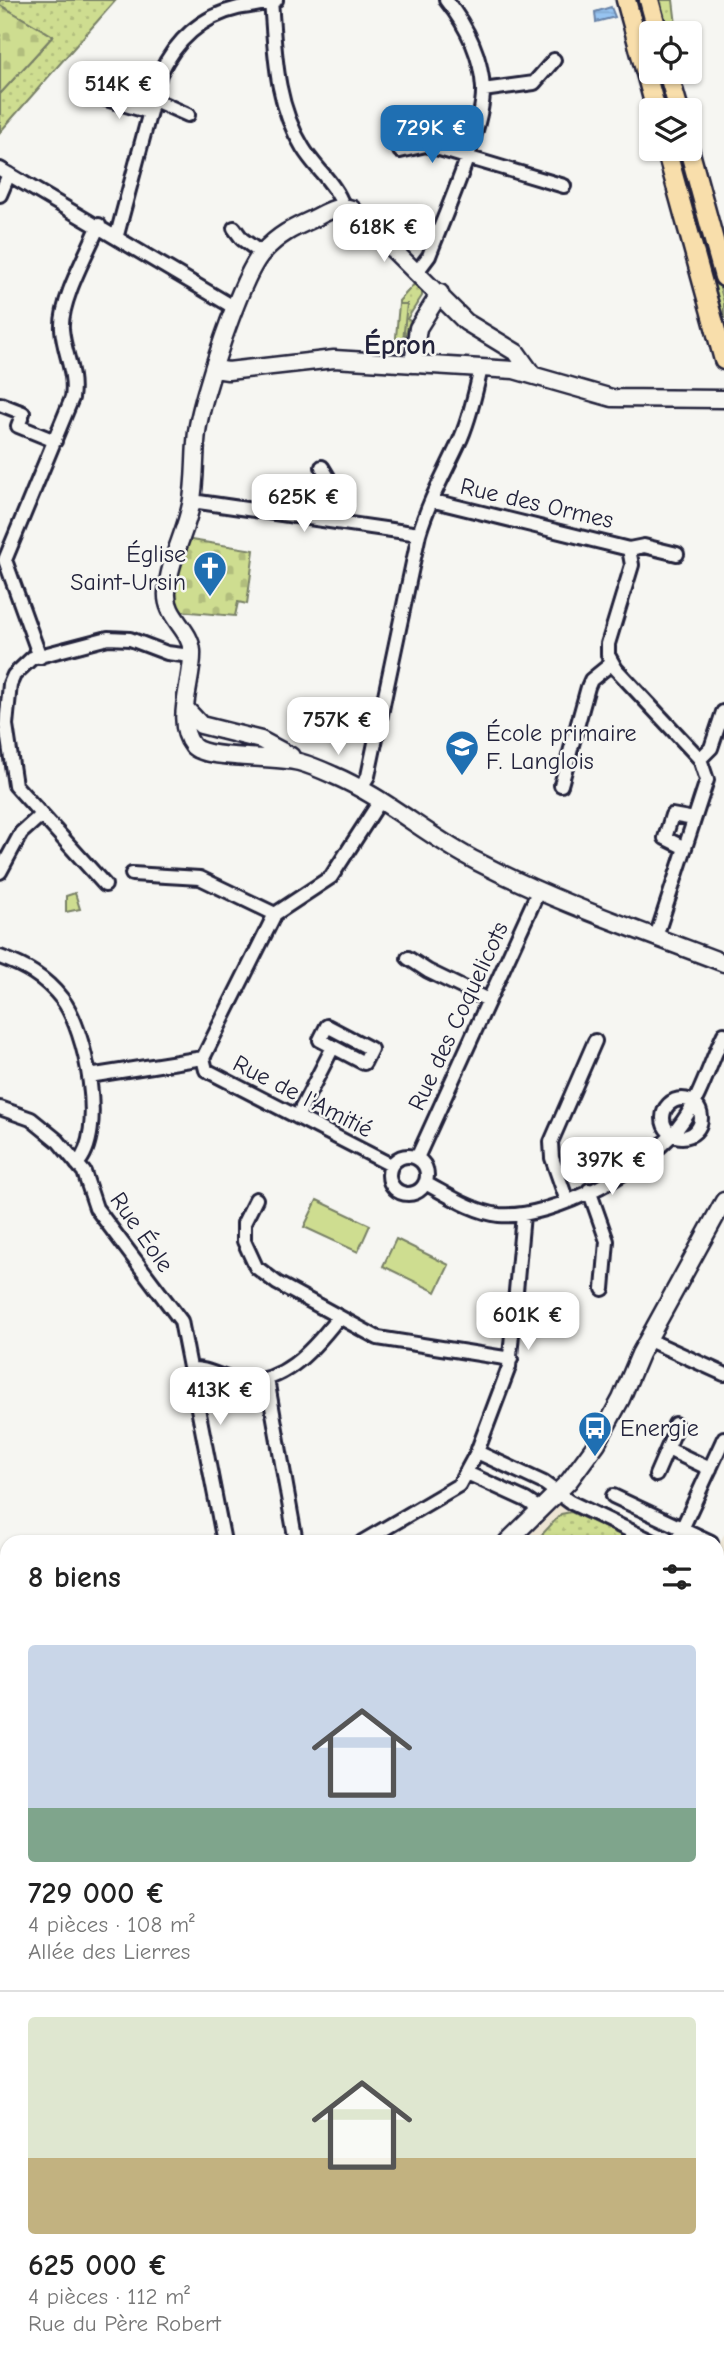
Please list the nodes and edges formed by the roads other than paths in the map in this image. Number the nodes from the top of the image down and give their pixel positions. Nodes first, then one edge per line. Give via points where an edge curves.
1 (213, 0) edge
2 (446, 0) edge
3 (626, 0) edge
4 (649, 0) edge
5 (273, 1) edge
6 (218, 14) junction
7 (655, 21) edge
8 (554, 60) dead end
9 (483, 90) junction
10 (99, 97) dead end
11 (653, 98) edge
12 (151, 106) junction
13 (188, 115) dead end
14 (400, 151) dead end
15 (465, 157) junction
16 (669, 161) edge
17 (692, 161) edge
18 (4, 171) edge
19 (564, 186) dead end
20 (0, 195) edge
21 (343, 206) junction
22 (99, 225) junction
23 (234, 228) dead end
24 (117, 235) junction
25 (261, 253) junction
26 (416, 272) junction
27 (724, 277) edge
28 (440, 293) junction
29 (235, 308) junction
30 (724, 360) edge
31 (413, 363) junction
32 (215, 369) junction
33 (481, 369) junction
34 (532, 374) junction
35 (724, 399) edge
36 (0, 404) edge
37 (55, 441) junction
38 (322, 467) dead end
39 (192, 500) junction
40 (434, 500) junction
41 (322, 520) junction
42 (419, 534) junction
43 (629, 549) junction
44 (677, 554) dead end
45 (191, 656) junction
46 (40, 657) junction
47 (611, 663) junction
48 (187, 710) junction
49 (723, 712) edge
50 (201, 724) junction
51 (190, 740) junction
52 (700, 759) junction
53 (299, 762) junction
54 (561, 785) dead end
55 (360, 789) junction
56 (380, 801) junction
57 (40, 816) junction
58 (694, 819) junction
59 (685, 848) junction
60 (0, 872) edge
61 (132, 874) dead end
62 (105, 885) dead end
63 (538, 892) junction
64 (275, 915) junction
65 (656, 937) junction
66 (0, 957) edge
67 (408, 958) dead end
68 (724, 963) edge
69 (488, 1000) junction
70 (723, 1039) edge
71 (595, 1041) dead end
72 (333, 1047) dead end
73 (203, 1058) junction
74 (89, 1076) junction
75 (693, 1102) junction
76 (0, 1108) edge
77 (297, 1117) junction
78 (673, 1136) junction
79 (417, 1158) junction
80 (77, 1164) junction
81 (391, 1165) junction
82 (425, 1184) junction
83 (589, 1190) junction
84 (256, 1199) dead end
85 (568, 1201) junction
86 (724, 1201) edge
87 (523, 1215) junction
88 (603, 1289) dead end
89 (338, 1318) junction
90 (649, 1340) junction
91 (511, 1359) junction
92 (193, 1369) junction
93 (723, 1372) edge
94 (267, 1379) junction
95 (675, 1424) dead end
96 (724, 1438) edge
97 (668, 1449) junction
98 (477, 1452) junction
99 (710, 1469) junction
100 (467, 1473) junction
101 (656, 1475) dead end
102 (558, 1492) junction
103 (613, 1496) dead end
104 (541, 1510) junction
105 (682, 1528) junction
106 (223, 1535) edge
107 (295, 1535) edge
108 (374, 1535) edge
109 (514, 1535) edge
110 (639, 1535) edge
111 (679, 1535) edge
112 (696, 1535) edge

1 - 6 street
2 - 9 street via 470,37
3 - 11 main road
4 - 7 main road
5 - 6 street
5 - 21 street via 282,103 301,146
6 - 12 street via 194,28 170,54
8 - 9 street via 534,83
9 - 15 street
10 - 12 street
12 - 13 street
12 - 24 street
14 - 15 street via 426,145
15 - 19 street
15 - 26 street via 429,256
16 - 30 main road
17 - 27 main road
18 - 20 street
18 - 22 street
21 - 25 street via 292,227
21 - 26 street via 358,212
22 - 24 street
22 - 37 street via 63,314 64,340 75,380
23 - 25 street
24 - 29 street
25 - 29 street
26 - 28 street
28 - 31 street via 418,328
28 - 34 street via 466,322 517,353
29 - 32 street
31 - 32 street via 334,359
31 - 33 street
32 - 39 street via 197,430
33 - 34 street
33 - 40 street via 462,436
34 - 35 street via 612,398
36 - 37 street via 23,414 18,426
37 - 46 street via 5,560
38 - 41 street via 328,477
39 - 41 street
39 - 45 street via 170,564 167,591 169,611 188,638
40 - 42 street
40 - 43 street, Rue des Ormes
41 - 42 street
42 - 55 street via 368,776
43 - 44 street, Rue des Ormes via 644,546
43 - 47 street via 632,565 608,644
45 - 46 street via 167,653 130,639 108,638
45 - 48 street
46 - 57 street via 7,698 6,725 13,779
47 - 52 street
47 - 54 street via 588,687
48 - 50 street
48 - 51 street via 185,727
49 - 52 street via 711,748
50 - 51 street
50 - 53 street via 261,740
51 - 53 street via 209,755 259,755
52 - 58 street via 707,780
53 - 55 street
55 - 56 street
56 - 63 street via 474,861
56 - 64 street via 331,877
57 - 60 street via 22,833
57 - 62 street
58 - 59 street
58 - 59 street via 672,815 665,838
59 - 65 street
61 - 64 street via 200,878
63 - 65 street
63 - 69 street, Rue des Coquelicots
64 - 73 street
65 - 68 street
66 - 74 street via 32,970 63,999 80,1035
67 - 69 street
69 - 79 street, Rue des Coquelicots
70 - 75 street
71 - 85 street via 551,1142
72 - 77 street
73 - 74 street
73 - 77 street, Rue de l'Amitié via 206,1070
74 - 80 street via 89,1133 86,1152
75 - 78 street via 701,1113 700,1126 685,1138
75 - 78 street via 675,1100 666,1108 664,1126
76 - 80 street, Rue Éole via 31,1119
77 - 81 street, Rue de l'Amitié
78 - 83 street via 652,1156
79 - 81 street via 403,1157
79 - 82 street via 426,1169
80 - 92 street, Rue Éole via 96,1208 181,1321
81 - 82 street via 389,1177 399,1192 417,1192
82 - 87 street via 485,1212
83 - 85 street
83 - 88 street via 607,1241
84 - 89 street via 243,1232 252,1261 269,1278
85 - 87 street
86 - 90 street
87 - 91 street
89 - 91 street via 394,1343
89 - 94 street via 295,1364
90 - 93 street
90 - 102 street via 597,1443
91 - 98 street
92 - 94 street via 236,1381
92 - 106 street
94 - 107 street
95 - 97 street
96 - 99 street
97 - 99 street
97 - 101 street
98 - 100 street
98 - 102 street
99 - 105 street
100 - 104 street
100 - 108 street via 447,1494
102 - 104 street
102 - 110 street
103 - 105 street
104 - 109 street
105 - 111 street
105 - 112 street

